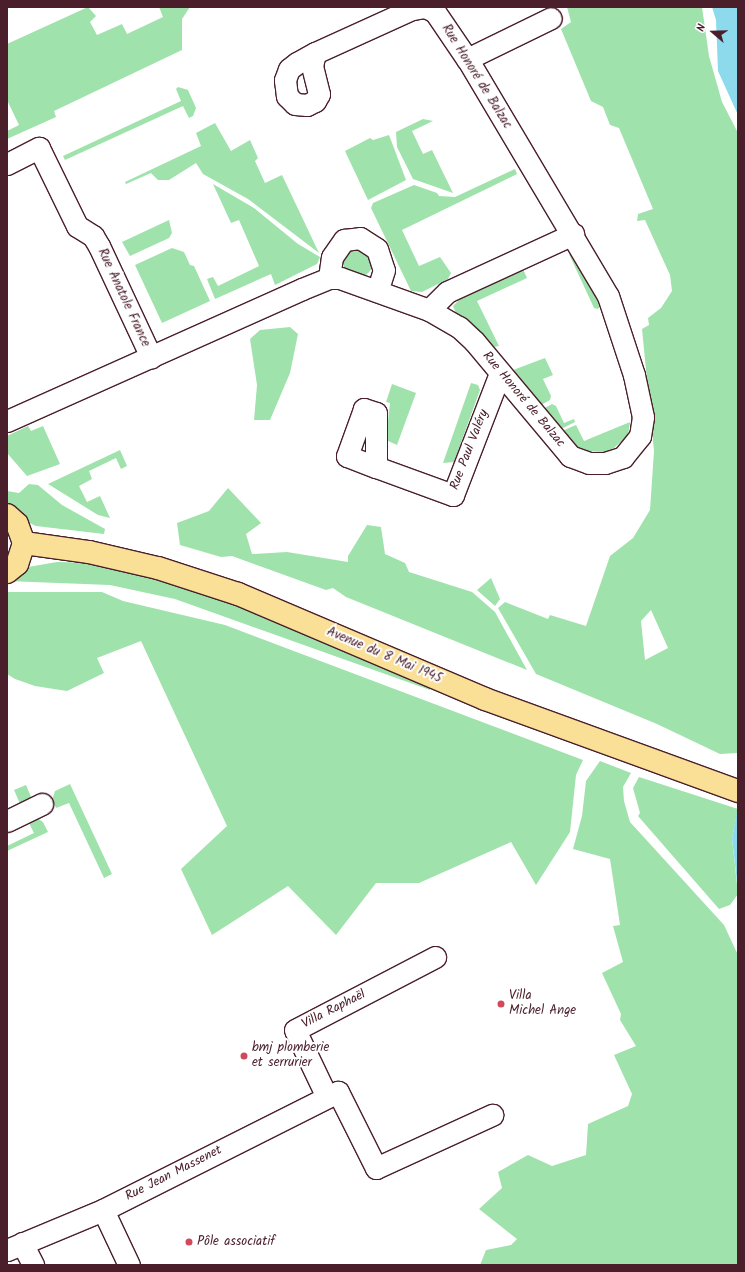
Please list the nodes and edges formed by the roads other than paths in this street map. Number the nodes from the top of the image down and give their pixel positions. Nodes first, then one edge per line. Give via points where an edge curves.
1 (551, 18) dead end
2 (315, 53) dead end
3 (467, 59) junction
4 (7, 164) edge
5 (573, 234) junction
6 (329, 278) junction
7 (377, 291) junction
8 (429, 310) junction
9 (151, 357) junction
10 (500, 373) junction
11 (7, 421) edge
12 (376, 467) dead end
13 (7, 515) edge
14 (24, 543) junction
15 (7, 572) edge
16 (738, 791) edge
17 (42, 804) dead end
18 (7, 821) edge
19 (435, 957) dead end
20 (332, 1094) junction
21 (492, 1115) dead end
22 (103, 1210) junction
23 (14, 1247) edge
24 (33, 1265) edge
25 (128, 1265) edge

1 - 3 street
2 - 3 street, Rue Honoré de Balzac via 412,9 425,7 435,12
3 - 5 street, Rue Honoré de Balzac
4 - 9 street, Rue Anatole France via 39,148 77,226 93,236 99,246
5 - 8 street via 447,292
5 - 10 street, Rue Honoré de Balzac via 608,296 637,389 643,417 640,436 623,457 605,463 589,463 570,456
6 - 7 street, Rue Honoré de Balzac via 340,278
6 - 7 street via 332,257 344,240 360,238 377,249 384,270
6 - 9 street, Rue Anatole France
7 - 8 street, Rue Honoré de Balzac
8 - 10 street, Rue Honoré de Balzac via 459,327
9 - 11 street
10 - 12 street, Rue Paul Valéry via 453,495
13 - 14 main road via 18,524
14 - 15 main road via 17,564
14 - 16 main road, Avenue du 8 Mai 1945 via 89,552 158,568 238,594 485,699
17 - 18 street
19 - 20 street, Villa Raphaël via 295,1030
20 - 21 street via 376,1168
20 - 22 street, Rue Jean Massenet
22 - 23 street, Rue Jean Massenet
22 - 25 street
23 - 24 street

